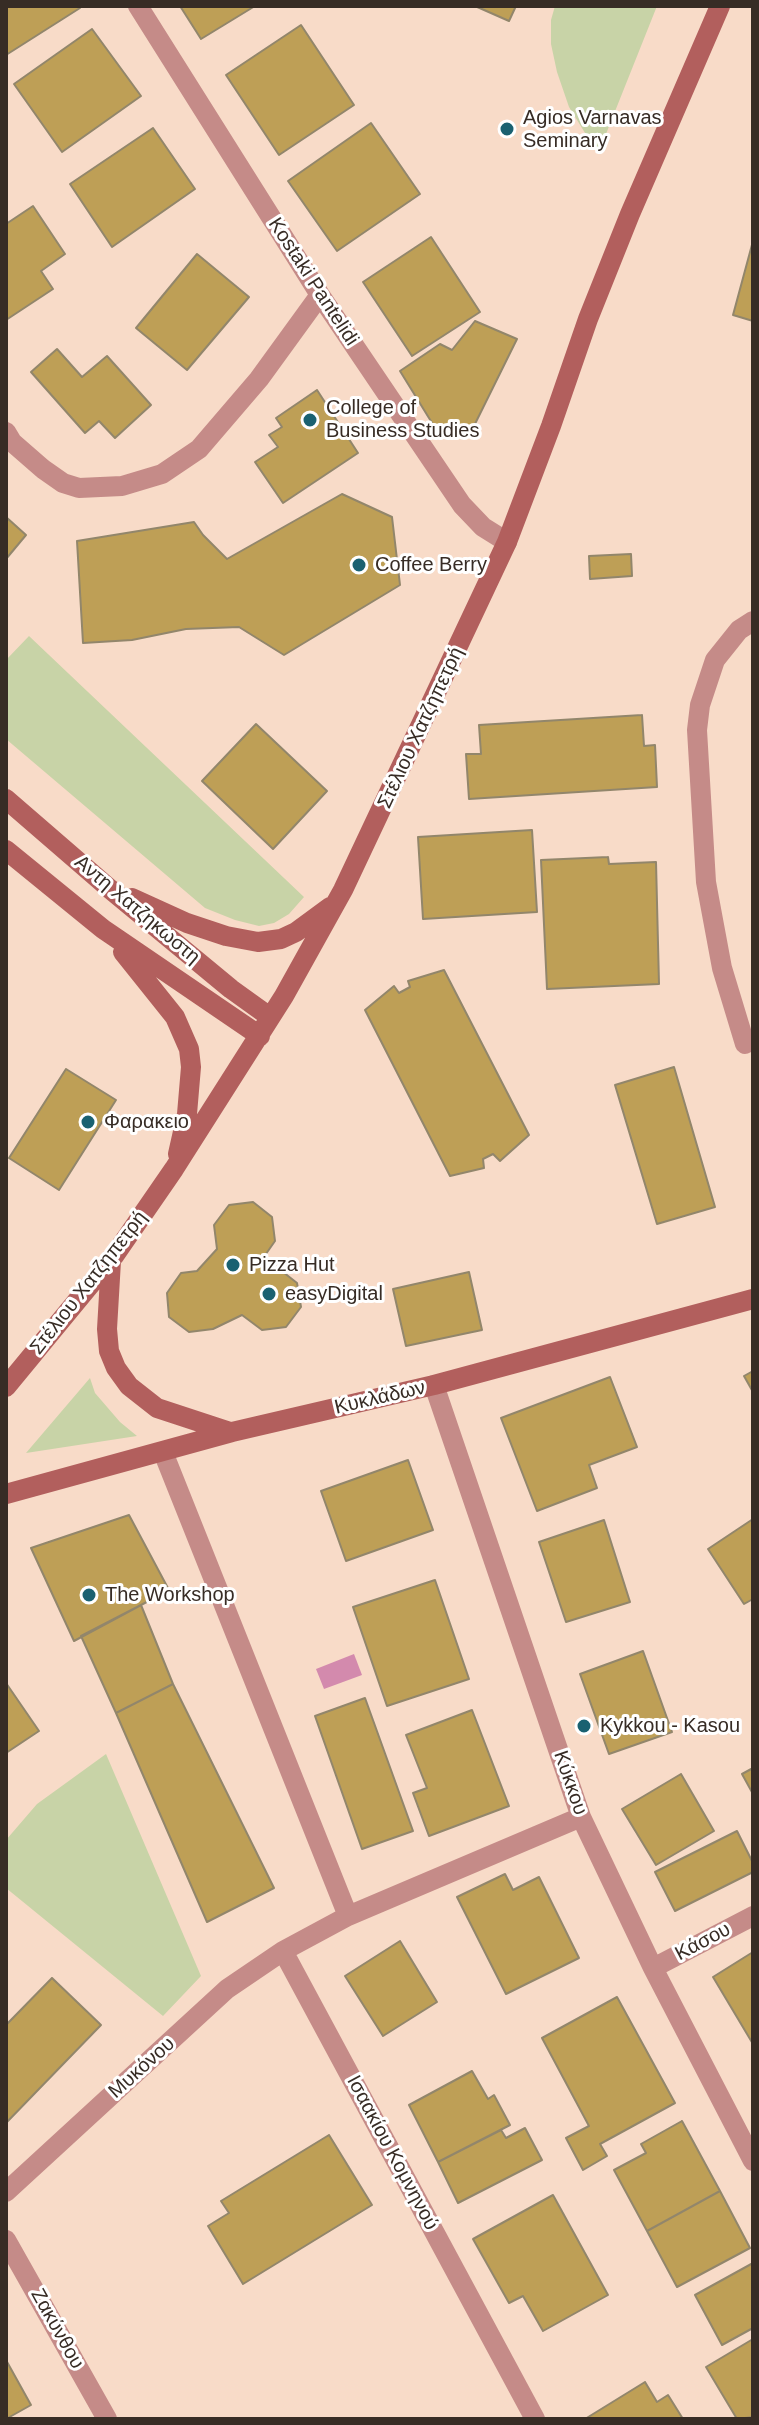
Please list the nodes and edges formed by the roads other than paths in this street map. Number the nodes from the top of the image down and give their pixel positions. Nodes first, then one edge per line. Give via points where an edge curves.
1 (138, 6) edge
2 (720, 6) edge
3 (320, 295) junction
4 (6, 432) edge
5 (507, 542) junction
6 (753, 621) edge
7 (6, 799) edge
8 (6, 850) edge
9 (110, 889) junction
10 (343, 890) junction
11 (103, 929) junction
12 (270, 1017) junction
13 (260, 1036) junction
14 (745, 1044) dead end
15 (174, 1169) junction
16 (111, 1261) junction
17 (753, 1299) edge
18 (434, 1385) junction
19 (6, 1387) edge
20 (232, 1432) junction
21 (163, 1452) junction
22 (6, 1494) edge
23 (581, 1817) junction
24 (348, 1916) junction
25 (753, 1916) edge
26 (283, 1951) junction
27 (653, 1968) junction
28 (753, 2161) edge
29 (6, 2192) edge
30 (6, 2240) edge
31 (107, 2419) edge
32 (535, 2419) edge

1 - 3 street, Kostaki Pantelidi
2 - 5 main road, Στέλιου Χατζηπετρή via 598,293
3 - 4 street via 199,449 162,474 122,486 79,488 43,469
3 - 5 street, Kostaki Pantelidi via 462,505
5 - 10 main road, Στέλιου Χατζηπετρή
6 - 14 street via 715,660 697,730 706,882 722,968
7 - 9 main road, Αντη Χατζηκωστη
8 - 11 main road, Αντη Χατζηκωστη
9 - 10 main road via 187,923 258,942 281,939 311,924
9 - 12 main road, Αντη Χατζηκωστη
10 - 12 main road, Στέλιου Χατζηπετρή
11 - 13 main road, Αντη Χατζηκωστη
11 - 15 main road via 160,996 189,1049 187,1114
12 - 13 main road, Στέλιου Χατζηπετρή
13 - 15 main road, Στέλιου Χατζηπετρή
15 - 16 main road, Στέλιου Χατζηπετρή
16 - 19 main road, Στέλιου Χατζηπετρή
16 - 20 main road via 107,1329 116,1368 157,1408
17 - 18 main road, Κυκλάδων
18 - 20 main road, Κυκλάδων
18 - 23 street, Κύκκου
20 - 21 main road, Κυκλάδων
21 - 22 main road, Κυκλάδων
21 - 24 street
23 - 24 street
23 - 27 street, Κύκκου
24 - 26 street
25 - 27 street, Κάσου
26 - 29 street, Μυκόνου via 227,1989
26 - 32 street, Ισαακίου Κομνηνού
27 - 28 street, Κύκκου
30 - 31 street, Ζακύνθου

